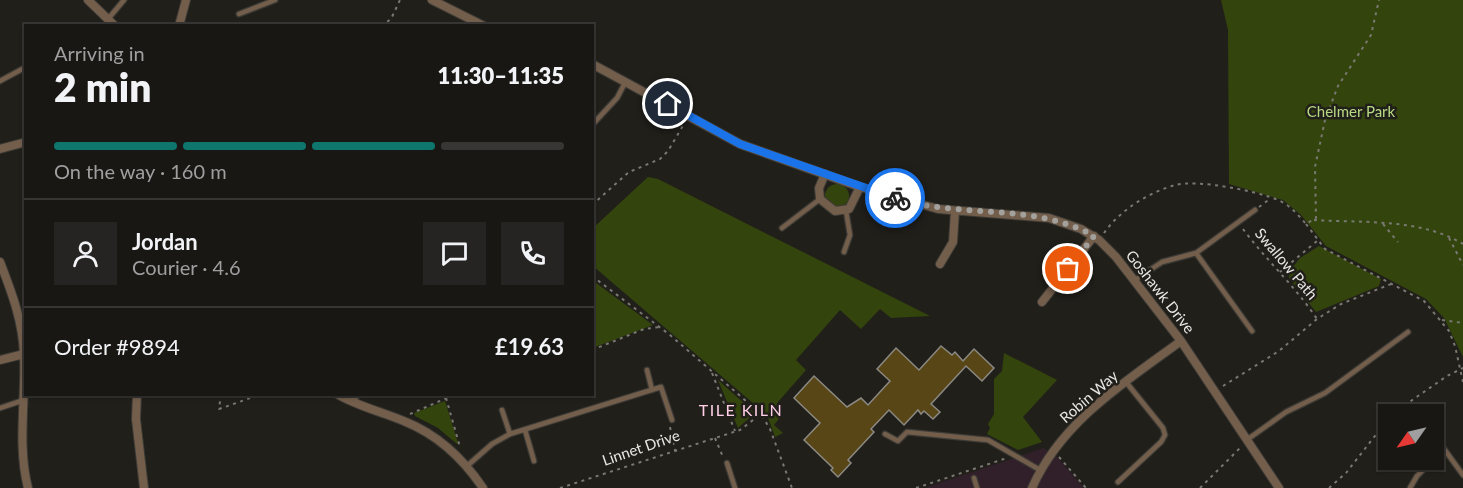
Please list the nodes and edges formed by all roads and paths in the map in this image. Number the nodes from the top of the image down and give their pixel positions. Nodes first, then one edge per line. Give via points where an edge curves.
1 (88, 0) edge
2 (124, 0) edge
3 (186, 0) edge
4 (275, 0) edge
5 (400, 0) edge
6 (432, 0) edge
7 (1379, 0) edge
8 (239, 14) dead end
9 (108, 19) junction
10 (113, 24) edge
11 (180, 24) edge
12 (384, 24) edge
13 (480, 24) edge
14 (594, 65) edge
15 (24, 68) edge
16 (0, 81) edge
17 (626, 81) junction
18 (689, 115) junction
19 (594, 123) edge
20 (24, 143) edge
21 (0, 149) edge
22 (825, 174) junction
23 (860, 187) junction
24 (1272, 198) junction
25 (820, 199) junction
26 (594, 203) edge
27 (1255, 210) joint
28 (846, 211) junction
29 (955, 211) junction
30 (1314, 220) junction
31 (1239, 222) junction
32 (1306, 224) junction
33 (1383, 224) junction
34 (782, 228) dead end
35 (1449, 237) junction
36 (1096, 238) junction
37 (1317, 241) junction
38 (1398, 242) dead end
39 (1463, 244) edge
40 (844, 252) dead end
41 (1196, 253) junction
42 (0, 262) edge
43 (940, 264) dead end
44 (1463, 265) edge
45 (1280, 272) junction
46 (594, 278) edge
47 (1135, 279) junction
48 (1392, 284) junction
49 (1042, 302) dead end
50 (1317, 319) junction
51 (1442, 320) junction
52 (1463, 323) edge
53 (660, 327) junction
54 (1252, 331) dead end
55 (1408, 332) dead end
56 (1181, 341) junction
57 (594, 349) edge
58 (24, 354) edge
59 (0, 360) edge
60 (1463, 368) edge
61 (647, 370) dead end
62 (1458, 370) junction
63 (711, 371) junction
64 (1126, 382) junction
65 (1463, 382) edge
66 (652, 390) junction
67 (1216, 391) junction
68 (137, 396) edge
69 (221, 396) edge
70 (256, 396) edge
71 (341, 396) edge
72 (357, 396) edge
73 (452, 396) edge
74 (446, 399) junction
75 (24, 400) junction
76 (353, 403) junction
77 (1407, 404) edge
78 (0, 408) edge
79 (502, 410) dead end
80 (761, 414) junction
81 (672, 420) joint
82 (406, 422) junction
83 (525, 430) junction
84 (735, 431) junction
85 (1378, 432) edge
86 (510, 434) junction
87 (885, 434) dead end
88 (715, 438) junction
89 (1248, 439) junction
90 (675, 450) junction
91 (1053, 451) junction
92 (1445, 451) edge
93 (454, 454) junction
94 (1016, 456) junction
95 (534, 461) dead end
96 (728, 463) joint
97 (466, 466) junction
98 (1040, 470) junction
99 (1423, 470) edge
100 (1463, 475) edge
101 (974, 478) dead end
102 (1118, 482) dead end
103 (28, 488) edge
104 (144, 488) edge
105 (483, 488) edge
106 (560, 488) edge
107 (735, 488) edge
108 (792, 488) edge
109 (916, 488) edge
110 (977, 488) edge
111 (1032, 488) edge
112 (1086, 488) edge
113 (1200, 488) edge
114 (1279, 488) edge
115 (1329, 488) edge
116 (1410, 488) edge

1 - 9 street
2 - 9 lane
3 - 11 street
4 - 8 lane
5 - 12 path via 391,19
6 - 13 street
7 - 30 path via 1371,35 1338,86 1325,120 1315,167 1318,210
9 - 10 street
14 - 17 street, Goshawk Drive
15 - 16 lane
17 - 18 street, Goshawk Drive
17 - 19 lane via 617,98
18 - 22 street, Goshawk Drive via 740,144
18 - 26 path via 660,159 629,172
20 - 21 street
22 - 23 street, Goshawk Drive
22 - 25 street via 819,188
23 - 28 street
23 - 29 street, Goshawk Drive
24 - 27 path
24 - 32 path via 1289,206
24 - 36 path via 1227,186 1177,184 1131,207
25 - 28 street via 835,211
25 - 34 lane
27 - 31 lane
28 - 40 lane via 850,235
29 - 36 street, Goshawk Drive via 1049,218
29 - 43 street via 953,243
30 - 32 path
30 - 33 path
31 - 41 lane
31 - 45 path, Swallow Path via 1266,260
32 - 37 path
33 - 35 path via 1418,227
33 - 38 path
35 - 39 path
35 - 44 path
36 - 47 street, Goshawk Drive
36 - 49 street
37 - 45 path
37 - 48 path
41 - 47 lane via 1162,262
41 - 54 lane
42 - 58 street via 17,306
45 - 50 path, Swallow Path
46 - 53 path
47 - 56 street, Goshawk Drive
48 - 50 path, Swallow Path via 1353,298
48 - 51 path via 1424,301
50 - 67 path, Swallow Path via 1279,351
51 - 52 path
51 - 62 path via 1455,346
53 - 57 path via 644,329
53 - 63 path
55 - 89 lane via 1325,393 1286,412
56 - 64 street, Robin Way
56 - 67 street, Goshawk Drive
58 - 59 street
58 - 75 street
60 - 62 path
61 - 66 lane
62 - 65 path
62 - 77 path
63 - 80 path
63 - 84 path
64 - 91 street, Robin Way via 1083,418
64 - 102 lane via 1163,428 1164,435
66 - 81 lane via 661,387
66 - 83 lane
67 - 89 street, Goshawk Drive
68 - 104 street
69 - 70 path via 219,409
71 - 76 street
72 - 76 lane
73 - 74 path
74 - 82 path via 411,412
74 - 93 path via 461,447
75 - 78 lane
75 - 103 street via 23,464
76 - 82 street
79 - 86 lane
80 - 84 path, Linnet Drive
80 - 108 path
81 - 90 path
82 - 93 street
83 - 86 lane
83 - 95 lane
84 - 88 path, Linnet Drive
85 - 115 path
86 - 97 lane
87 - 94 lane via 898,441 907,432 979,438
88 - 90 path, Linnet Drive
88 - 96 path
89 - 113 path
89 - 114 street, Goshawk Drive
90 - 106 path, Linnet Drive
91 - 98 street, Robin Way
91 - 112 path
92 - 100 lane
93 - 97 street
94 - 98 lane
94 - 109 path
96 - 107 lane
97 - 105 street
98 - 111 street, Robin Way
99 - 116 lane
101 - 110 lane

